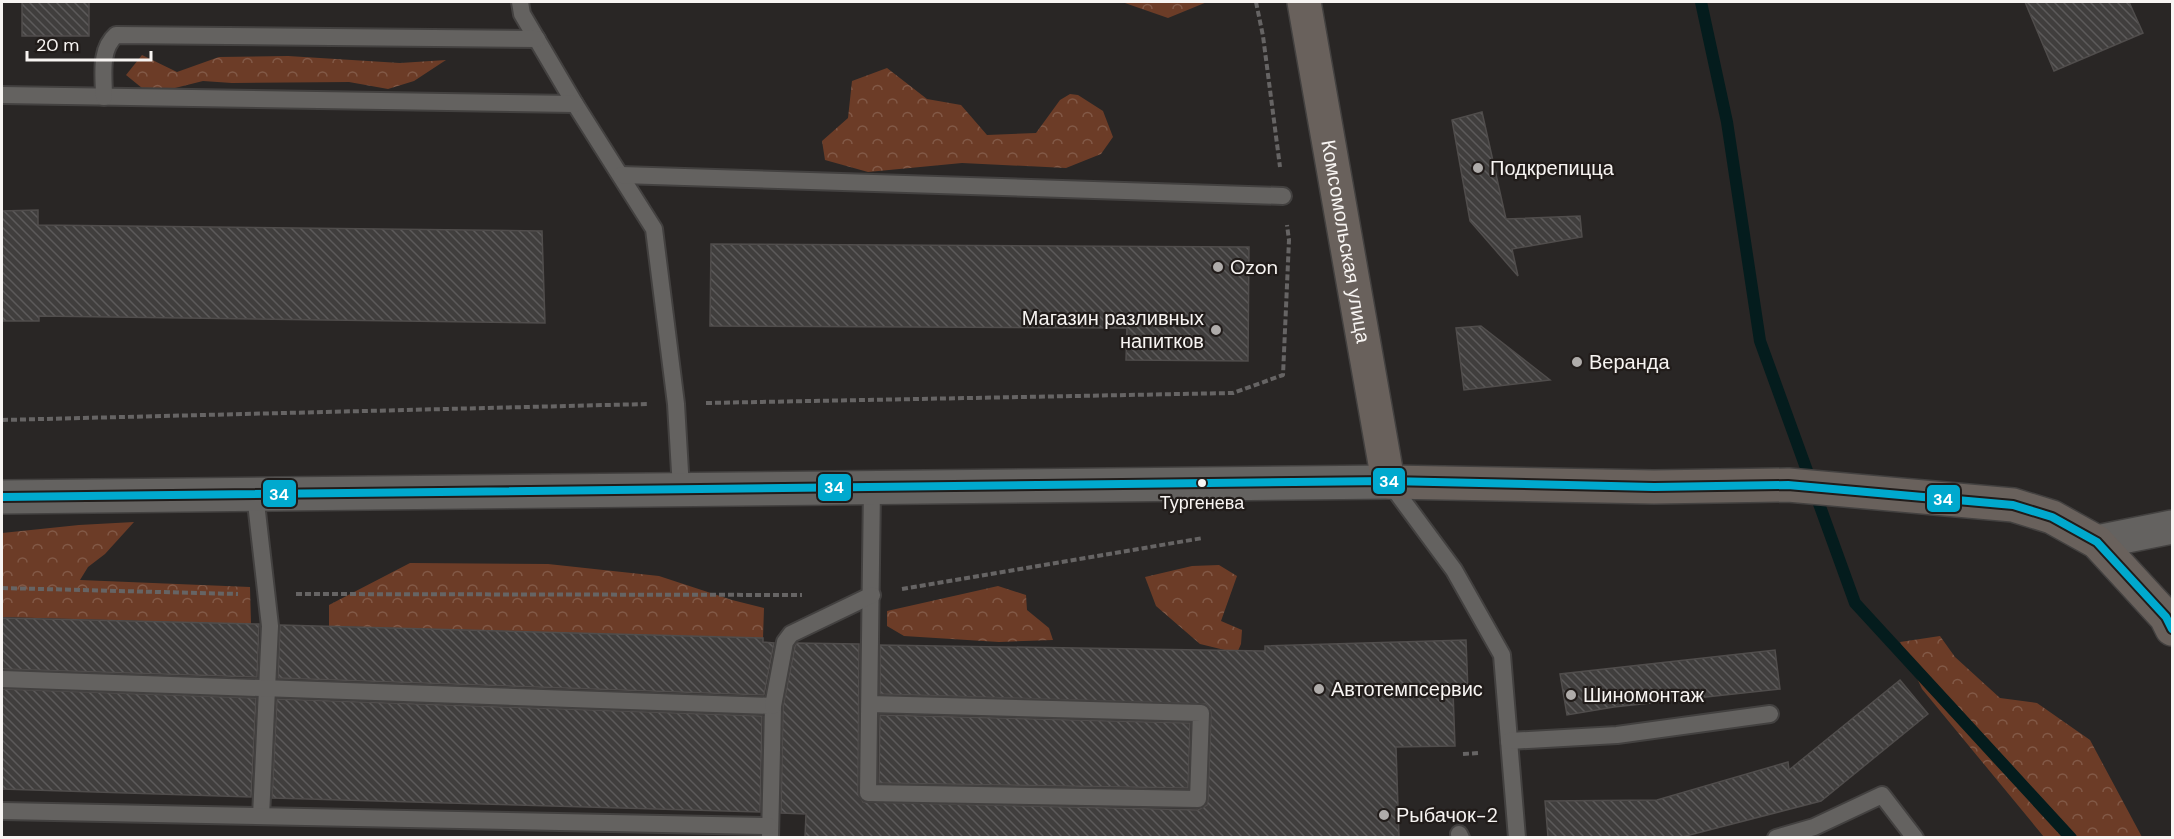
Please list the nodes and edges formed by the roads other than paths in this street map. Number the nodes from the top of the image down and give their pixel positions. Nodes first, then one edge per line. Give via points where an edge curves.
1 (520, 2) edge
2 (1304, 2) edge
3 (537, 39) junction
4 (2, 95) edge
5 (104, 97) junction
6 (575, 104) junction
7 (621, 175) junction
8 (1283, 196) road end
9 (1389, 482) junction
10 (872, 487) junction
11 (681, 489) junction
12 (255, 494) junction
13 (2, 497) edge
14 (2172, 527) edge
15 (2097, 542) junction
16 (872, 595) junction
17 (2172, 629) edge
18 (2, 679) edge
19 (267, 688) junction
20 (870, 704) junction
21 (773, 706) junction
22 (1770, 714) dead end
23 (1509, 741) junction
24 (2, 811) edge
25 (261, 816) junction
26 (769, 832) edge
27 (1517, 837) edge
28 (1776, 837) edge
29 (1915, 837) edge

1 - 3 lane via 522,14
2 - 9 main road, Комсомольская улица
3 - 5 lane via 116,35 105,51
3 - 6 lane
4 - 5 lane
5 - 6 lane
6 - 7 lane
7 - 8 lane
7 - 11 lane via 654,229 676,404
9 - 10 main road
9 - 15 main road via 1788,485 2013,505 2052,516
9 - 23 lane via 1454,570 1502,655
10 - 11 main road
10 - 16 lane
11 - 12 main road
12 - 13 main road
12 - 19 lane via 270,626
14 - 15 main road
15 - 17 main road via 2166,617
16 - 20 lane
16 - 21 lane via 791,634 785,642
18 - 19 lane
19 - 21 lane
19 - 25 lane
20 - 20 lane via 868,793 1198,799 1201,713
21 - 26 lane
22 - 23 lane via 1617,735
23 - 27 lane
24 - 25 lane
25 - 26 lane
28 - 29 lane via 1814,827 1882,795

